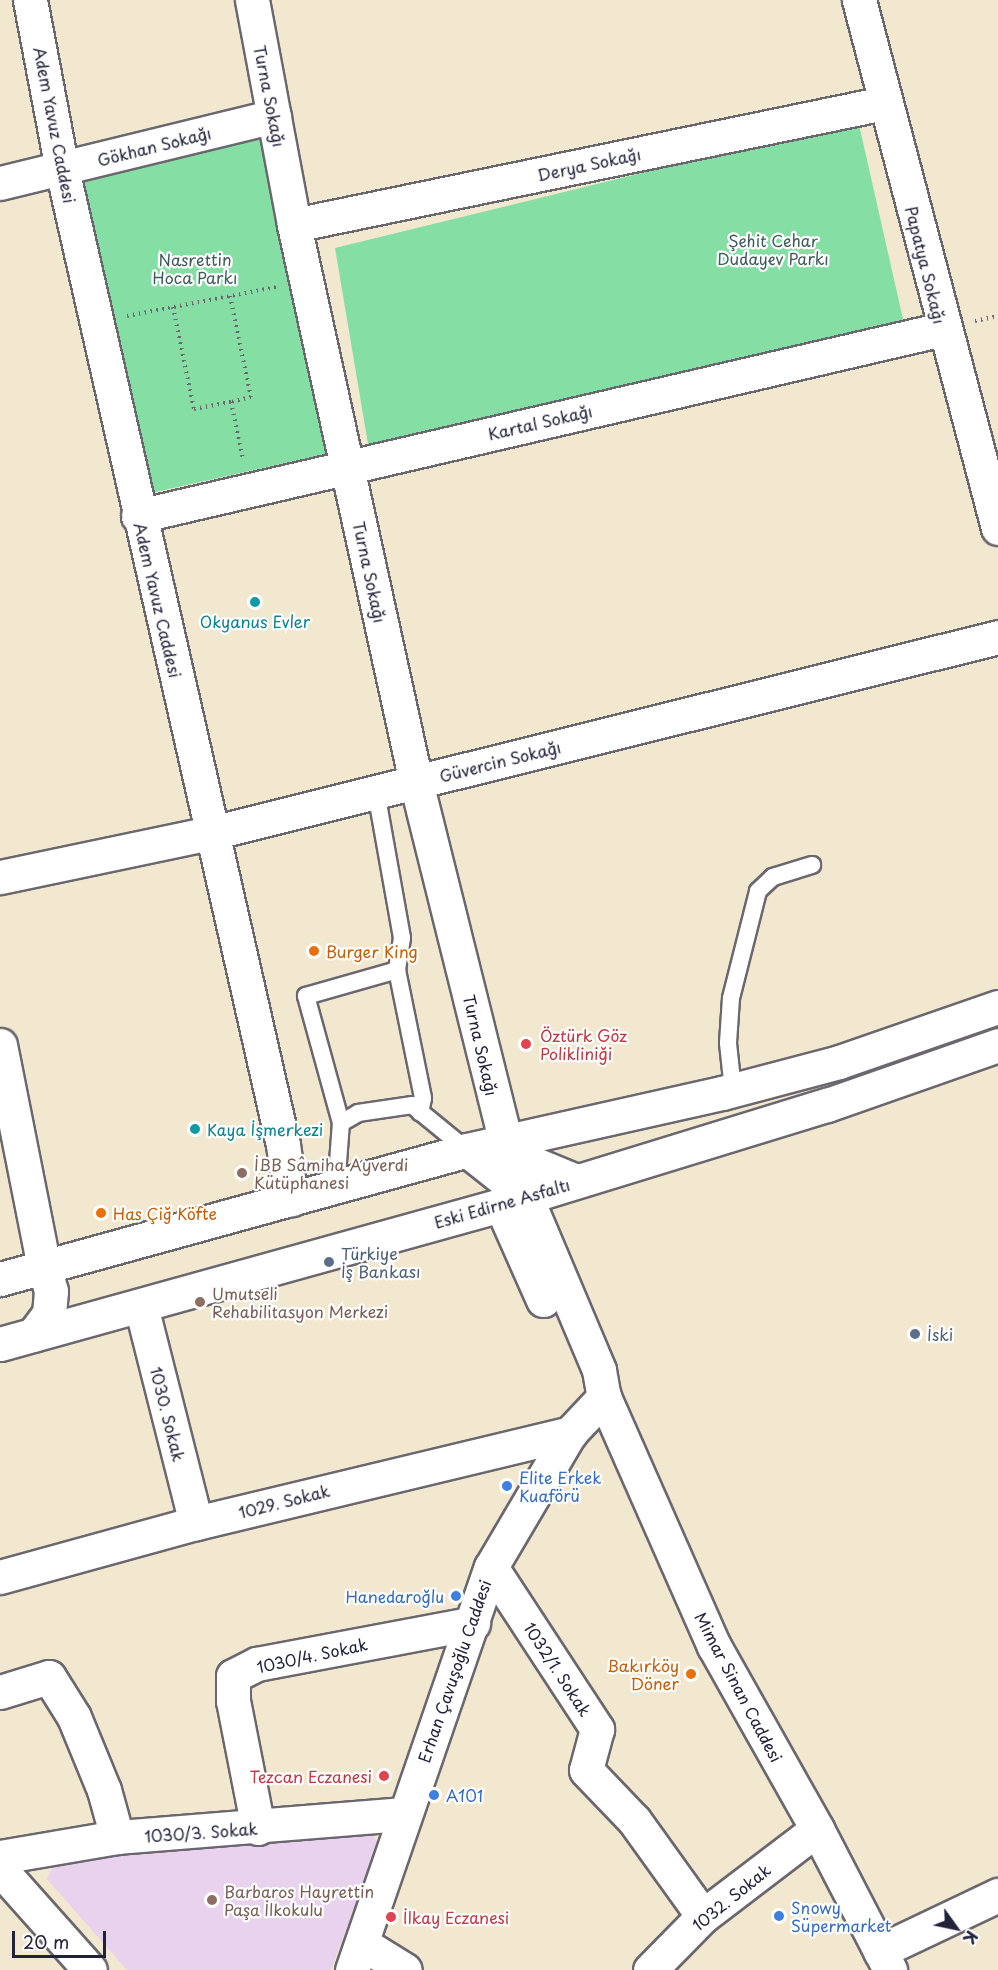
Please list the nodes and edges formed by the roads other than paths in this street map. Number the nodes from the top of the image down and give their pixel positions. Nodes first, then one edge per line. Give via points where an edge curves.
1 (30, 0) edge
2 (252, 0) edge
3 (859, 0) edge
4 (884, 103) junction
5 (274, 116) junction
6 (62, 169) junction
7 (0, 183) edge
8 (294, 225) junction
9 (943, 329) junction
10 (347, 467) junction
11 (138, 516) junction
12 (998, 528) edge
13 (998, 637) edge
14 (416, 782) junction
15 (376, 792) junction
16 (211, 833) junction
17 (812, 865) dead end
18 (0, 877) edge
19 (397, 970) junction
20 (998, 1007) edge
21 (998, 1045) edge
22 (0, 1046) edge
23 (733, 1090) junction
24 (420, 1113) junction
25 (341, 1123) junction
26 (505, 1140) junction
27 (467, 1150) junction
28 (576, 1181) junction
29 (336, 1189) junction
30 (291, 1199) junction
31 (514, 1201) junction
32 (44, 1267) junction
33 (0, 1280) edge
34 (141, 1306) junction
35 (33, 1335) junction
36 (0, 1344) edge
37 (604, 1397) junction
38 (570, 1433) junction
39 (196, 1523) junction
40 (490, 1567) junction
41 (0, 1577) edge
42 (473, 1623) junction
43 (0, 1692) edge
44 (403, 1815) junction
45 (258, 1828) junction
46 (817, 1829) junction
47 (117, 1837) junction
48 (0, 1857) edge
49 (0, 1869) edge
50 (998, 1895) edge
51 (703, 1916) junction
52 (358, 1957) edge
53 (885, 1960) edge
54 (90, 1970) edge
55 (405, 1970) edge
56 (650, 1970) edge

1 - 6 street, Adem Yavuz Caddesi
2 - 5 street, Turna Sokağı
3 - 4 street, Papatya Sokağı
4 - 8 street, Derya Sokağı
4 - 9 street, Papatya Sokağı
5 - 6 street, Gökhan Sokağı
5 - 8 street, Turna Sokağı
6 - 7 street, Gökhan Sokağı
6 - 11 street, Adem Yavuz Caddesi
8 - 10 street, Turna Sokağı
9 - 10 street, Kartal Sokağı
9 - 12 street, Papatya Sokağı
10 - 11 street, Kartal Sokağı
10 - 14 street, Turna Sokağı
11 - 16 street, Adem Yavuz Caddesi
13 - 14 street, Güvercin Sokağı
14 - 15 street, Güvercin Sokağı
14 - 26 street, Turna Sokağı
15 - 16 street, Güvercin Sokağı
15 - 19 lane via 402,938
16 - 18 street, Güvercin Sokağı
16 - 30 street, Adem Yavuz Caddesi via 283,1144
17 - 23 lane via 772,877 758,891 730,998 728,1042
19 - 24 lane via 423,1098
19 - 25 lane via 306,996
20 - 23 street via 839,1062
21 - 28 street, Eski Edirne Asfaltı via 827,1105
22 - 32 street
23 - 26 street
24 - 25 lane via 412,1105 400,1105 358,1113
24 - 27 lane
25 - 29 lane
26 - 27 street
26 - 28 street via 535,1164
27 - 29 street
27 - 31 street
28 - 31 street, Eski Edirne Asfaltı
29 - 30 street
30 - 32 street
31 - 34 street, Eski Edirne Asfaltı
31 - 37 street, Mimar Sinan Caddesi via 599,1370
32 - 33 street
32 - 35 street via 51,1291 49,1314
34 - 35 street, Eski Edirne Asfaltı
34 - 39 street, 1030. Sokak
35 - 36 street, Eski Edirne Asfaltı
37 - 38 street, Erhan Çavuşoğlu Caddesi
37 - 46 street, Mimar Sinan Caddesi via 714,1646
38 - 39 street, 1029. Sokak
38 - 40 street, Erhan Çavuşoğlu Caddesi
39 - 41 street, 1029. Sokak
40 - 42 street, Erhan Çavuşoğlu Caddesi
40 - 51 street, 1032/1. Sokak via 597,1729 586,1770 634,1820
42 - 44 street, Erhan Çavuşoğlu Caddesi
42 - 45 street, 1030/4. Sokak via 257,1664 233,1676 233,1701
43 - 47 street via 49,1677 74,1717 104,1790
44 - 45 street, 1030/3. Sokak
44 - 52 street, Erhan Çavuşoğlu Caddesi
45 - 47 street, 1030/3. Sokak
46 - 51 street, 1032. Sokak
46 - 53 street, Mimar Sinan Caddesi
47 - 48 street, 1030/3. Sokak
49 - 54 street
50 - 53 street
51 - 56 street, 1032. Sokak
52 - 55 street

